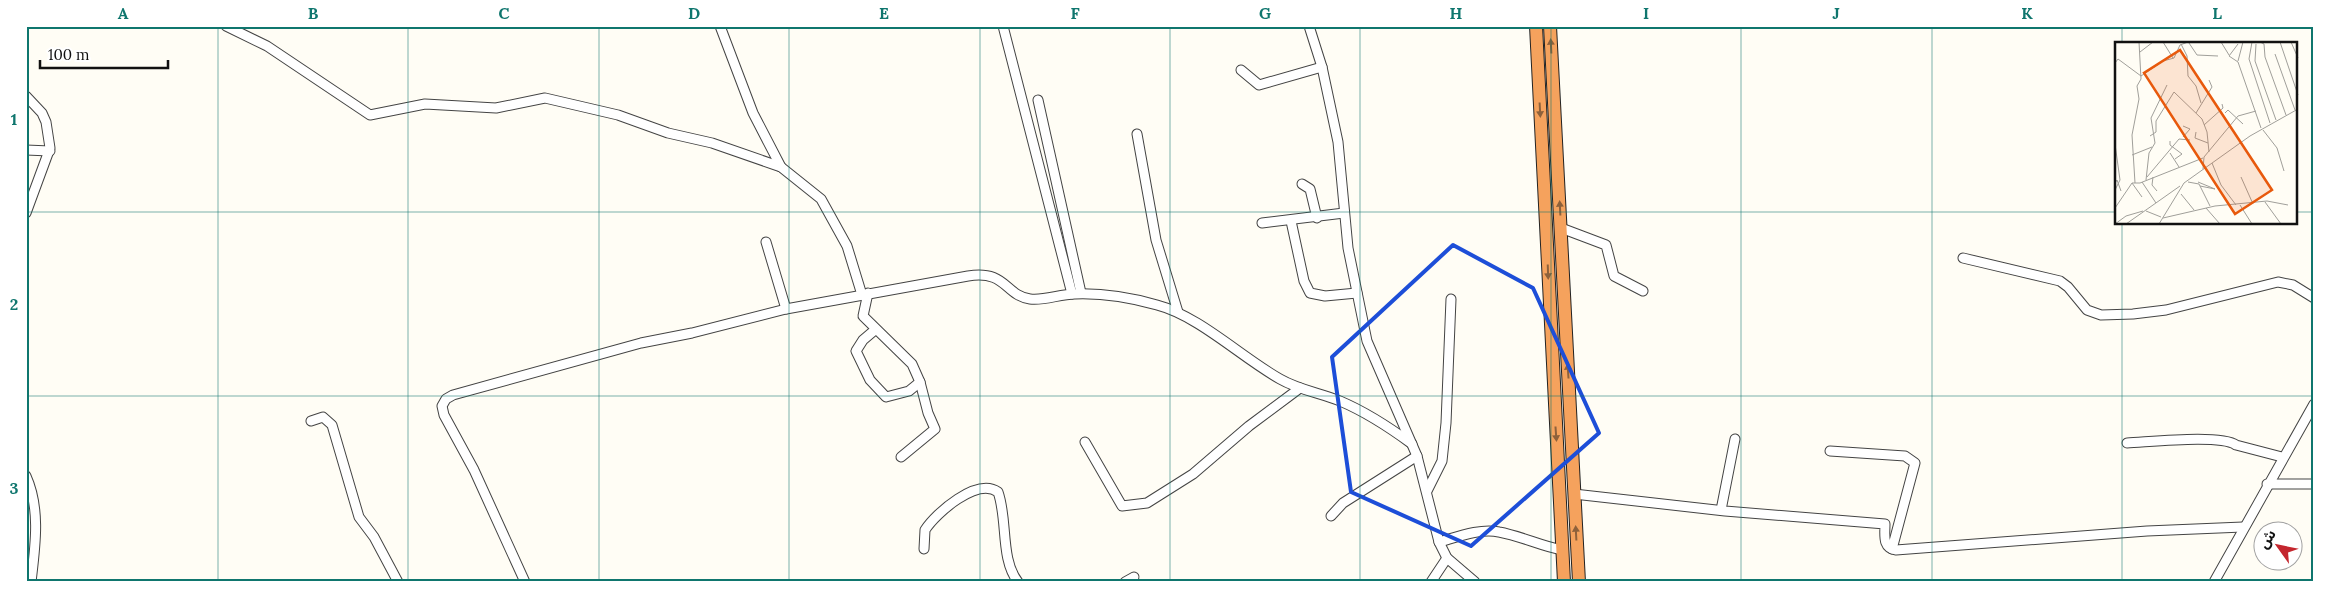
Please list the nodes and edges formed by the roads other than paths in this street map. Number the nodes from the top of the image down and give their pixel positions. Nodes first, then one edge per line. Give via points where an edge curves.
1 (226, 26) edge
2 (720, 26) edge
3 (1003, 26) edge
4 (1310, 26) edge
5 (1536, 26) edge
6 (1550, 26) edge
7 (1322, 67) junction
8 (1241, 70) dead end
9 (26, 96) edge
10 (1038, 100) dead end
11 (1137, 134) dead end
12 (26, 150) edge
13 (50, 151) junction
14 (781, 167) junction
15 (1302, 184) dead end
16 (26, 213) edge
17 (1344, 214) junction
18 (1316, 218) junction
19 (1291, 221) junction
20 (1262, 223) dead end
21 (1561, 228) junction
22 (766, 242) dead end
23 (1963, 258) dead end
24 (1642, 291) dead end
25 (1357, 293) junction
26 (865, 294) junction
27 (1076, 294) junction
28 (2314, 298) edge
29 (1451, 299) dead end
30 (786, 309) junction
31 (1178, 312) junction
32 (876, 329) junction
33 (920, 382) junction
34 (1300, 388) junction
35 (2314, 404) edge
36 (312, 421) dead end
37 (1735, 439) dead end
38 (1084, 442) dead end
39 (2128, 443) dead end
40 (1412, 444) junction
41 (1830, 451) dead end
42 (1417, 456) junction
43 (901, 457) dead end
44 (2282, 457) junction
45 (26, 476) edge
46 (2267, 484) junction
47 (2314, 484) edge
48 (1427, 491) junction
49 (1574, 494) junction
50 (1721, 510) junction
51 (1332, 516) dead end
52 (2243, 527) junction
53 (1439, 542) junction
54 (924, 549) dead end
55 (1562, 550) junction
56 (1892, 550) junction
57 (1447, 558) junction
58 (1134, 577) dead end
59 (31, 582) edge
60 (398, 582) edge
61 (526, 582) edge
62 (1018, 582) edge
63 (1125, 582) edge
64 (1431, 582) edge
65 (1475, 582) edge
66 (1564, 582) edge
67 (1579, 582) edge
68 (2214, 582) edge

1 - 14 street via 267,46 370,116 425,104 496,108 545,98 618,115
2 - 14 street via 753,113
3 - 27 street
4 - 7 street
5 -> 55 highway
21 -> 6 highway
7 - 8 street via 1259,84
7 - 17 street via 1338,142
9 - 13 street via 46,122
10 - 27 street
11 - 31 street via 1156,240
12 - 13 street
13 - 16 street
14 - 26 street via 822,199 847,246
15 - 18 street via 1310,189
17 - 18 street
17 - 25 street
18 - 19 street
19 - 20 street
19 - 25 street via 1304,281 1310,293 1325,296
21 - 24 street via 1606,245 1614,276
49 -> 21 highway
22 - 30 street
23 - 28 street via 2060,281 2084,307 2097,314 2157,311 2278,282 2292,285
25 - 40 street via 1367,341
26 - 27 street via 983,275 998,278 1030,299
26 - 30 street
26 - 32 street via 863,316
27 - 31 street via 1149,302
29 - 48 street via 1442,461
30 - 61 street via 692,334 641,343 453,395 443,402 444,415 474,470
31 - 34 street via 1276,377
32 - 33 street via 912,364
32 - 33 street via 856,351 870,380 886,397 909,391
33 - 43 street via 935,428
34 - 38 street via 1193,474 1147,503 1122,506
34 - 40 street via 1355,408
35 - 44 street
36 - 60 street via 323,417 332,425 359,517 374,537
37 - 50 street
39 - 44 street via 2231,441
40 - 42 street
41 - 56 street via 1905,456 1914,463
42 - 48 street
42 - 51 street via 1343,503
44 - 46 street
45 - 59 street via 35,520
46 - 47 street
46 - 52 street
48 - 53 street
49 - 50 street
67 -> 49 highway
50 - 56 street via 1885,524 1884,541
52 - 56 street
52 - 68 street
53 - 55 street via 1498,531
53 - 57 street
54 - 62 street via 925,530 945,508 967,493 994,489 1004,512 1009,562
55 - 66 highway
57 - 64 street
57 - 65 street
58 - 63 street

